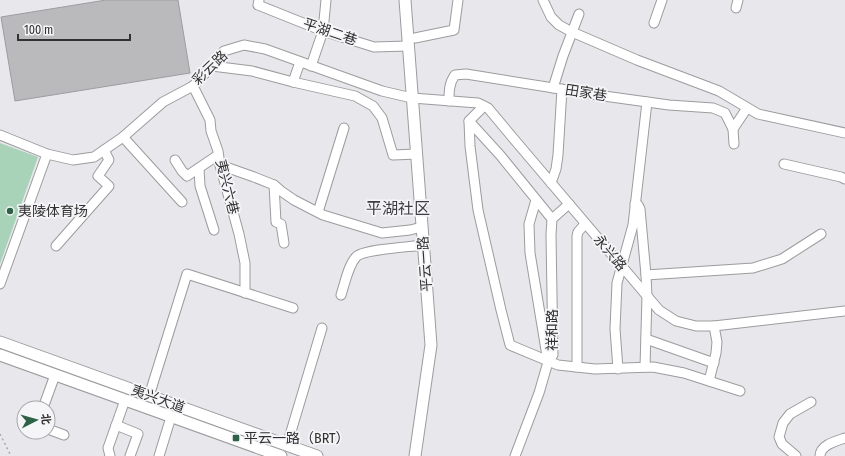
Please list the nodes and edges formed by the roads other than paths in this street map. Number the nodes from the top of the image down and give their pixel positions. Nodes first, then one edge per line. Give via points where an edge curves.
1 (259, 0) edge
2 (326, 0) edge
3 (405, 0) edge
4 (412, 0) edge
5 (458, 0) edge
6 (543, 0) edge
7 (662, 0) edge
8 (579, 14) dead end
9 (654, 23) dead end
10 (323, 31) junction
11 (572, 32) junction
12 (412, 42) junction
13 (300, 62) junction
14 (212, 66) junction
15 (311, 66) junction
16 (293, 82) junction
17 (193, 86) junction
18 (558, 89) junction
19 (416, 98) junction
20 (449, 101) junction
21 (647, 102) junction
22 (484, 106) junction
23 (747, 108) junction
24 (469, 121) junction
25 (344, 128) dead end
26 (733, 129) junction
27 (845, 133) edge
28 (0, 135) edge
29 (123, 137) junction
30 (734, 144) dead end
31 (104, 150) junction
32 (46, 154) junction
33 (416, 154) junction
34 (218, 155) junction
35 (175, 160) dead end
36 (784, 164) dead end
37 (220, 165) junction
38 (199, 168) junction
39 (845, 179) edge
40 (551, 183) junction
41 (274, 185) junction
42 (536, 200) junction
43 (182, 202) dead end
44 (569, 204) junction
45 (635, 204) junction
46 (318, 212) junction
47 (552, 219) junction
48 (585, 224) junction
49 (422, 227) junction
50 (214, 230) dead end
51 (821, 234) dead end
52 (284, 243) dead end
53 (423, 245) junction
54 (56, 246) dead end
55 (622, 266) junction
56 (3, 270) edge
57 (646, 275) junction
58 (0, 284) edge
59 (245, 293) junction
60 (341, 295) dead end
61 (647, 296) junction
62 (293, 308) dead end
63 (845, 311) edge
64 (714, 326) junction
65 (322, 328) dead end
66 (646, 339) junction
67 (0, 342) edge
68 (0, 355) edge
69 (548, 362) junction
70 (714, 363) junction
71 (577, 367) junction
72 (645, 367) junction
73 (618, 369) junction
74 (55, 375) junction
75 (709, 381) junction
76 (740, 391) dead end
77 (149, 396) junction
78 (46, 400) edge
79 (125, 400) junction
80 (811, 402) dead end
81 (172, 417) junction
82 (116, 426) junction
83 (56, 432) edge
84 (64, 435) dead end
85 (845, 438) edge
86 (287, 445) junction
87 (110, 456) edge
88 (130, 456) edge
89 (159, 456) edge
90 (281, 456) edge
91 (317, 456) edge
92 (415, 456) edge
93 (421, 456) edge
94 (515, 456) edge
95 (796, 456) edge
96 (820, 456) edge

1 - 10 street, 平湖二巷 via 258,5
2 - 10 street
3 - 12 main road, 平云一路
4 - 12 main road, 平云一路
5 - 12 street, 平湖二巷 via 454,30
6 - 11 street via 551,17
7 - 9 street
8 - 11 street
10 - 12 street, 平湖二巷 via 374,47
10 - 15 street
11 - 18 street via 563,56
11 - 23 street via 719,91
12 - 19 main road, 平云一路
13 - 14 street, 彩云路 via 266,49 244,46 224,51
13 - 15 street, 彩云路
13 - 16 street
14 - 16 street via 252,71
14 - 17 street, 彩云路
15 - 19 street, 彩云路 via 382,91
16 - 33 street via 355,96 372,106 382,118 393,155
17 - 29 street, 彩云路 via 163,102
17 - 34 street, 夷兴六巷 via 210,120
18 - 20 street, 田家巷 via 466,74 455,75
18 - 21 street, 田家巷
18 - 40 street via 558,155
19 - 20 street
19 - 33 main road, 平云一路
19 - 93 main road, 平云一路 via 437,346
20 - 22 street via 478,103
21 - 26 street, 田家巷 via 713,108 725,113
21 - 45 street
22 - 24 street
22 - 40 street, 永兴路
23 - 26 street
23 - 27 street via 758,114
24 - 42 street
24 - 69 street via 478,210 510,345
25 - 46 street
26 - 30 street, 田家巷
28 - 32 street, 彩云路
29 - 31 street, 彩云路
29 - 43 street
31 - 32 street, 彩云路 via 94,157 73,160
31 - 54 street via 109,160 98,176 109,186
32 - 56 street
33 - 49 main road, 平云一路
34 - 37 street, 夷兴六巷
34 - 38 street
35 - 38 street via 187,176
36 - 39 street
37 - 41 street
37 - 59 street, 夷兴六巷 via 245,263
38 - 50 street via 200,186
40 - 44 street, 永兴路
41 - 46 street via 294,200
41 - 52 street via 276,222 281,224
42 - 47 street
42 - 69 street via 529,224 530,253
44 - 47 street
44 - 48 street, 永兴路
45 - 55 street via 633,225
45 - 57 street via 640,209
46 - 49 street via 382,233
47 - 69 street, 祥和路 via 553,355
48 - 55 street, 永兴路
48 - 71 street via 577,236
49 - 53 main road, 平云一路
51 - 57 street via 782,259 753,268
53 - 60 street via 368,252 357,256
53 - 92 main road, 平云一路 via 431,345
55 - 61 street, 永兴路
55 - 73 street via 617,283 615,329
56 - 58 street
57 - 61 street
59 - 62 street
59 - 77 street via 187,274
61 - 64 street, 永兴路 via 659,310 676,321 696,326
61 - 66 street
63 - 64 street, 永兴路
64 - 70 street via 718,342
65 - 86 street
66 - 70 street
66 - 72 street
67 - 77 main road, 夷兴大道
68 - 74 main road, 夷兴大道
69 - 71 street
69 - 94 street, 祥和路
70 - 75 street
71 - 73 street
72 - 73 street
72 - 75 street via 684,373
74 - 78 street
74 - 79 main road, 夷兴大道
75 - 76 street
77 - 86 main road, 夷兴大道
79 - 81 main road, 夷兴大道
79 - 82 street
80 - 95 street via 790,414 783,423 779,437 782,444
81 - 89 street
81 - 90 main road, 夷兴大道
82 - 87 street via 108,448
82 - 88 street via 138,434
83 - 84 street
85 - 96 street via 826,446 820,452
86 - 91 main road, 夷兴大道

